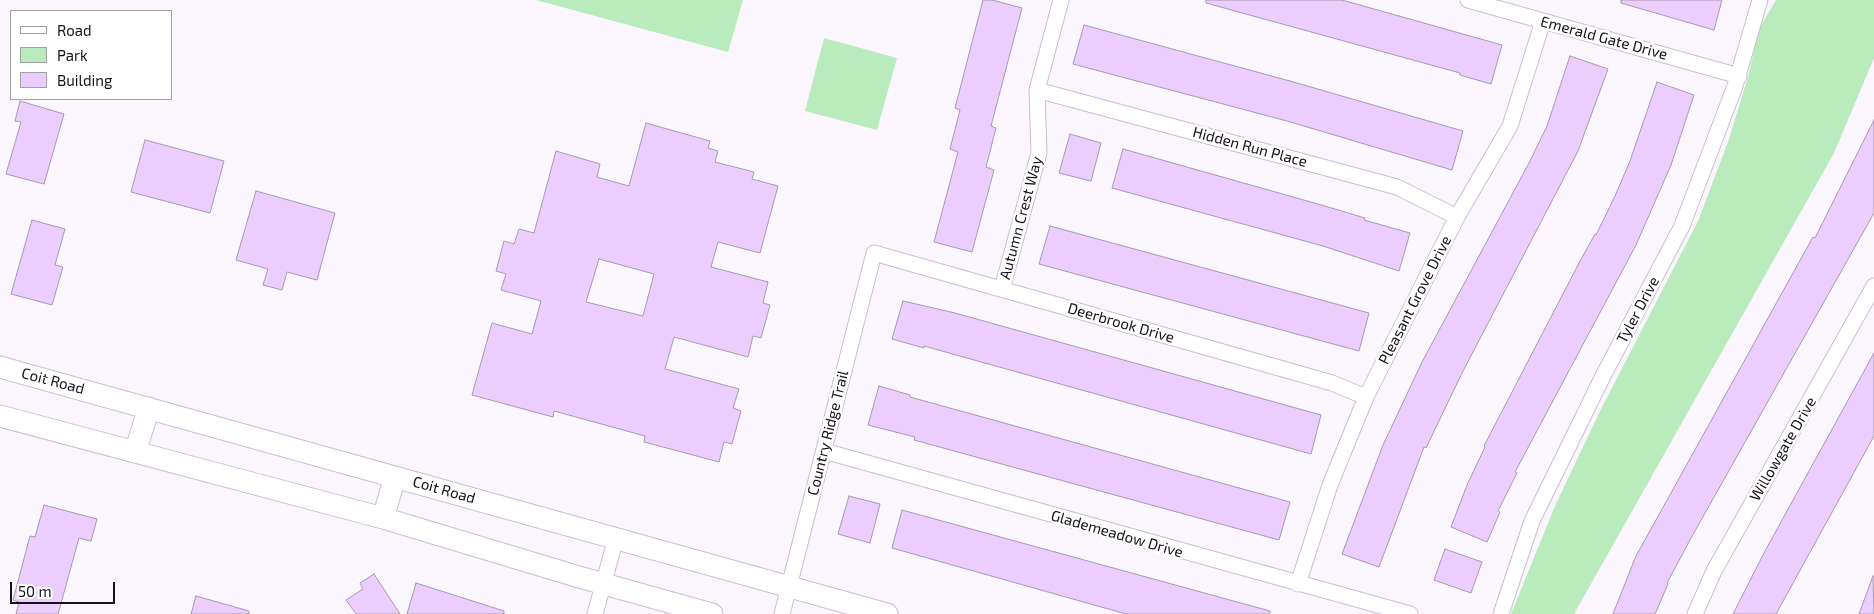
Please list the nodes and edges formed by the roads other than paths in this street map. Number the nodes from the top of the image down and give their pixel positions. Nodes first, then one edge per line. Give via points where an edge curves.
1 (1061, 0) edge
2 (1468, 0) edge
3 (1760, 0) edge
4 (1542, 21) junction
5 (1739, 76) junction
6 (1037, 90) junction
7 (1457, 218) junction
8 (874, 253) joint
9 (1874, 286) edge
10 (1002, 289) junction
11 (0, 366) edge
12 (1366, 397) junction
13 (148, 408) junction
14 (0, 416) edge
15 (135, 452) junction
16 (824, 452) junction
17 (394, 477) junction
18 (383, 518) junction
19 (616, 538) junction
20 (604, 584) junction
21 (1298, 584) junction
22 (789, 587) junction
23 (595, 614) edge
24 (712, 614) edge
25 (782, 614) edge
26 (887, 614) edge
27 (1410, 614) edge
28 (1501, 614) edge
29 (1695, 614) edge

1 - 6 street, Autumn Crest Way
2 - 4 street, Emerald Gate Drive
3 - 5 street, Tyler Drive
4 - 5 street, Emerald Gate Drive
4 - 7 street, Pleasant Grove Drive via 1510,126
5 - 28 street, Tyler Drive via 1682,226 1532,521
6 - 7 street, Hidden Run Place via 1397,187
6 - 10 street, Autumn Crest Way via 1039,153
7 - 12 street, Pleasant Grove Drive
8 - 10 street, Deerbrook Drive
8 - 16 street, Country Ridge Trail
9 - 29 street, Willowgate Drive via 1714,571
10 - 12 street, Deerbrook Drive via 1332,383
11 - 13 main road, Coit Road
12 - 21 street, Pleasant Grove Drive via 1330,485
13 - 15 main road
13 - 17 main road, Coit Road
14 - 15 main road
15 - 18 main road
16 - 21 street, Glademeadow Drive
16 - 22 street, Country Ridge Trail
17 - 18 main road
17 - 19 main road, Coit Road
18 - 20 main road
19 - 20 street
19 - 22 main road, Coit Road
20 - 23 street
20 - 24 main road
21 - 27 street, Glademeadow Drive
22 - 25 street, Country Ridge Trail
22 - 26 main road, Coit Road

